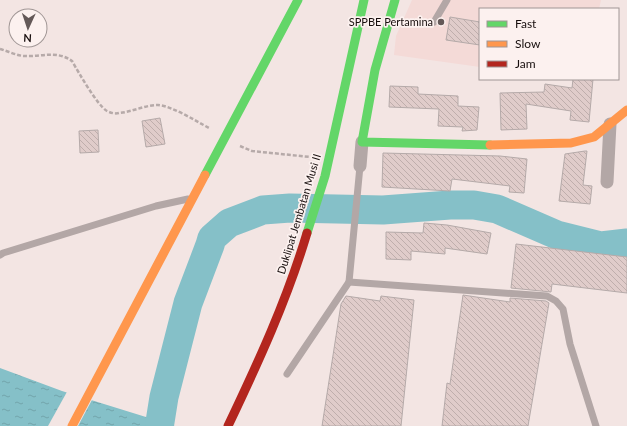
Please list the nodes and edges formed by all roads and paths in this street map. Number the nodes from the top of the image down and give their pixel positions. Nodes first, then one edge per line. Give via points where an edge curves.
1 (298, 0) edge
2 (364, 0) edge
3 (395, 0) edge
4 (447, 0) edge
5 (434, 22) dead end
6 (0, 49) edge
7 (627, 110) edge
8 (610, 124) junction
9 (226, 136) junction
10 (362, 142) junction
11 (316, 158) dead end
12 (360, 166) joint
13 (607, 182) dead end
14 (192, 198) junction
15 (0, 255) edge
16 (349, 282) junction
17 (286, 374) dead end
18 (72, 426) edge
19 (228, 426) edge
20 (596, 426) edge

1 - 9 main road
2 - 19 main road, Duklipat Jembatan Musi II, bridge via 325,176 306,238 282,306
3 - 10 main road via 375,70
4 - 5 lane
6 - 9 path via 25,56 45,54 68,58 109,112 119,113 159,105
7 - 8 main road
8 - 10 main road via 594,136 571,143 512,145
8 - 13 street
9 - 11 path via 248,150
9 - 14 main road
10 - 12 street
12 - 16 lane
14 - 15 lane via 156,206
14 - 18 main road
16 - 17 lane
16 - 20 lane via 547,296 556,300 563,309 570,344

